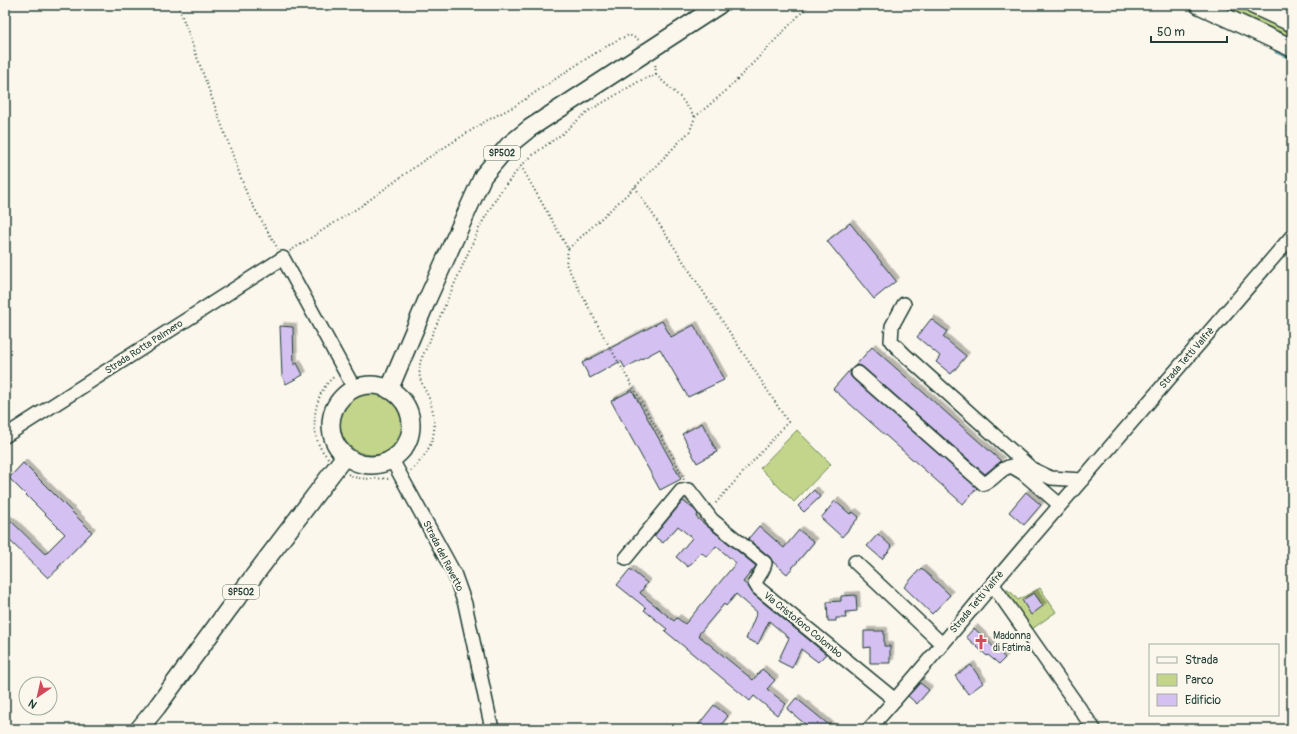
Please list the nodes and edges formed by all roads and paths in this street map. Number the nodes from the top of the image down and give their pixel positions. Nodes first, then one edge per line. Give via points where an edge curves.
1 (178, 5) edge
2 (719, 5) edge
3 (809, 5) edge
4 (1199, 5) edge
5 (1253, 5) edge
6 (1292, 23) edge
7 (640, 41) dead end
8 (1292, 48) edge
9 (654, 60) dead end
10 (656, 75) junction
11 (695, 117) junction
12 (521, 166) junction
13 (635, 188) junction
14 (1292, 236) edge
15 (568, 249) junction
16 (283, 257) junction
17 (904, 304) dead end
18 (344, 370) junction
19 (858, 373) dead end
20 (354, 388) junction
21 (390, 390) junction
22 (5, 436) edge
23 (392, 460) junction
24 (341, 462) junction
25 (397, 480) junction
26 (1082, 480) junction
27 (689, 490) junction
28 (1060, 505) junction
29 (707, 513) junction
30 (626, 558) dead end
31 (855, 562) dead end
32 (993, 585) junction
33 (942, 644) junction
34 (896, 700) junction
35 (139, 729) edge
36 (492, 729) edge
37 (869, 729) edge
38 (1094, 729) edge

1 - 16 path via 248,197
2 - 21 main road, SP502 via 530,128 509,145 483,176
3 - 11 path via 727,90
4 - 8 main road
5 - 6 main road
7 - 16 path via 629,35 617,40 515,106 486,121
9 - 10 path
10 - 11 path via 681,98
10 - 12 path via 644,79 587,112
11 - 13 path via 690,131
12 - 15 path
12 - 25 path via 500,192 480,226 420,362 420,377 434,415 435,429 430,448 412,471
13 - 15 path
13 - 29 path via 788,422
14 - 26 street, Strada Tetti Valfrè
15 - 27 path via 566,264 604,338 673,456
16 - 18 street
16 - 22 street, Strada Rotta Palmero
17 - 26 street via 892,326 891,341 905,355 1032,469 1051,478
18 - 20 street
18 - 24 path via 333,377 322,392 315,411 315,432 319,447
19 - 28 street via 984,484 1003,468 1011,466
20 - 21 main road via 372,385
20 - 24 main road via 340,399 331,420 331,433
21 - 23 main road via 400,398 411,418 407,444
23 - 24 main road via 370,466
23 - 25 street, Strada del Ravetto
24 - 25 path via 352,476
24 - 35 main road, SP502
25 - 36 street, Strada del Ravetto via 454,573 461,591
26 - 28 street, Strada Tetti Valfrè
27 - 29 street, Via Cristoforo Colombo
27 - 30 street via 681,492
28 - 32 street, Strada Tetti Valfrè
29 - 34 street, Via Cristoforo Colombo via 712,520 765,563 756,583 758,588
31 - 33 street
32 - 33 street, Strada Tetti Valfrè
32 - 38 street
33 - 34 street, Strada Tetti Valfrè
34 - 37 street, Strada Tetti Valfrè

